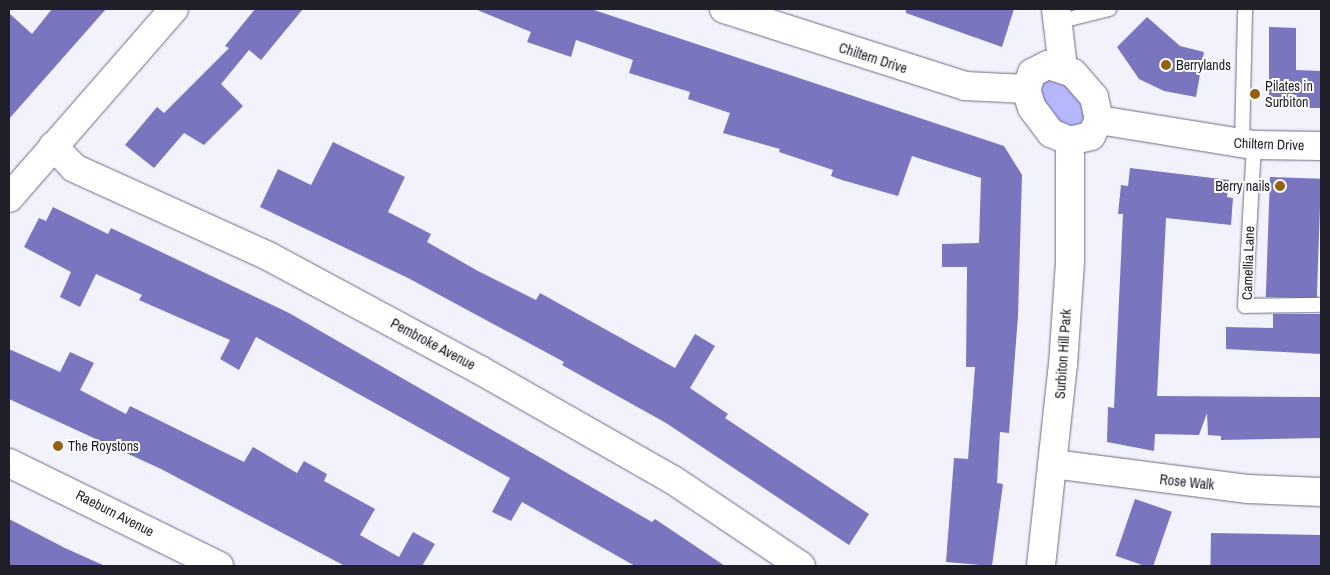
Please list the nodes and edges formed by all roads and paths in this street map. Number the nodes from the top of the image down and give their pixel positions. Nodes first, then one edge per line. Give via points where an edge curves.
1 (174, 9) edge
2 (724, 9) edge
3 (1109, 9) edge
4 (1245, 9) edge
5 (1057, 15) edge
6 (1063, 68) junction
7 (1026, 90) junction
8 (1099, 120) junction
9 (1070, 141) junction
10 (1248, 144) junction
11 (53, 146) junction
12 (1321, 146) edge
13 (9, 198) edge
14 (1321, 305) edge
15 (9, 462) edge
16 (1053, 464) junction
17 (1321, 492) edge
18 (219, 566) edge
19 (801, 566) edge
20 (1041, 566) edge

1 - 11 street
2 - 7 street, Chiltern Drive via 965,86
3 - 5 lane
4 - 10 lane
5 - 6 street
6 - 7 street via 1048,65 1032,73
6 - 8 street via 1094,97
7 - 9 street via 1040,120 1051,133
8 - 9 street via 1091,136
8 - 10 street, Chiltern Drive
9 - 16 street, Surbiton Hill Park via 1066,152 1070,261
10 - 12 street, Chiltern Drive
10 - 14 lane, Camellia Lane via 1245,306
11 - 13 street
11 - 19 street, Pembroke Avenue via 74,168 270,257 480,370 672,480
15 - 18 street, Raeburn Avenue
16 - 17 street, Rose Walk via 1248,489
16 - 20 street, Surbiton Hill Park

